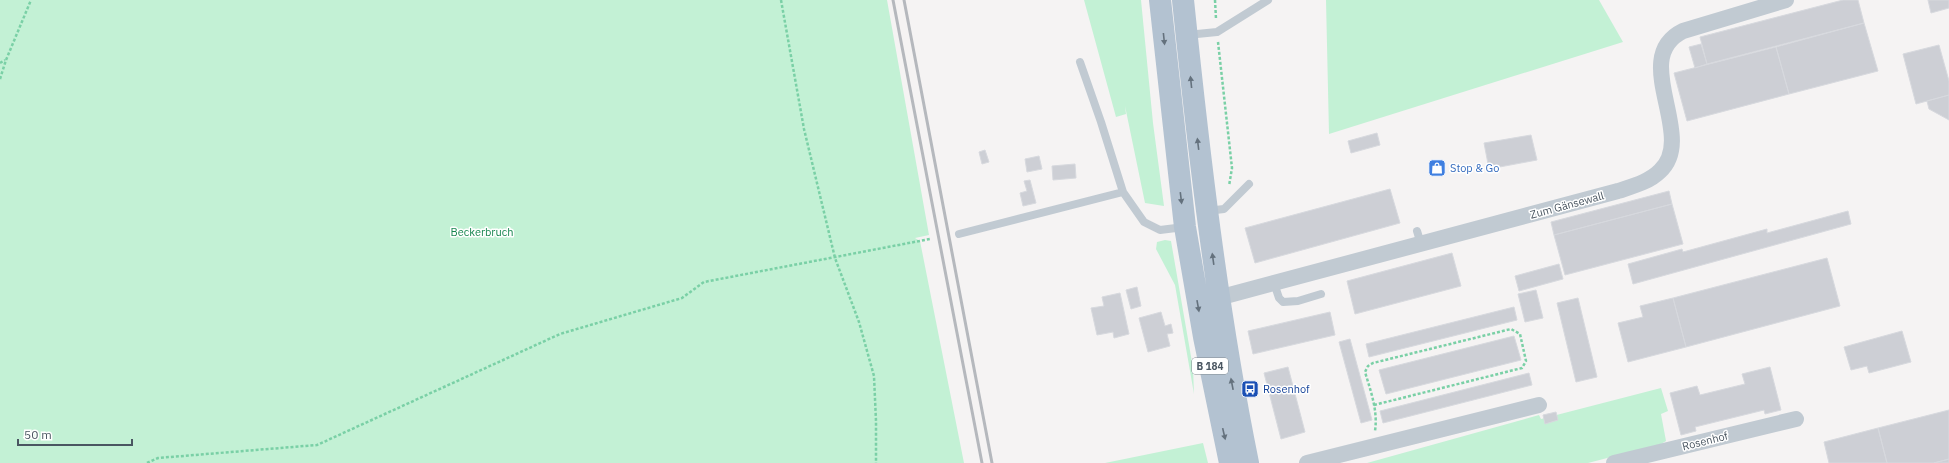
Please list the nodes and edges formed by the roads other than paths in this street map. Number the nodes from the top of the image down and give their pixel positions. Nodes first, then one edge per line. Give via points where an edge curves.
1 (1160, 0) edge
2 (1183, 0) edge
3 (1268, 0) edge
4 (1786, 0) edge
5 (1187, 35) junction
6 (1080, 62) dead end
7 (1249, 184) dead end
8 (1123, 192) junction
9 (1215, 210) junction
10 (1185, 227) junction
11 (959, 234) dead end
12 (1274, 283) junction
13 (1321, 294) dead end
14 (1218, 298) junction
15 (1540, 405) dead end
16 (1796, 419) dead end
17 (1342, 459) edge
18 (1230, 463) edge
19 (1248, 463) edge
20 (1307, 463) edge
21 (1614, 463) edge

1 -> 10 main road, B 184
2 - 5 main road, B 184
3 - 5 lane via 1217,32
4 - 12 street, Zum Gänsewall via 1682,31 1665,45 1661,57 1661,71 1671,148 1668,160 1651,179 1618,191 1419,237
9 -> 5 main road, B 184
6 - 8 lane via 1102,122
7 - 9 lane
8 - 10 lane via 1144,222 1160,230
8 - 11 lane
14 -> 9 main road, B 184
10 -> 18 main road, B 184
12 - 13 lane via 1283,302 1298,301
12 - 14 street, Zum Gänsewall
19 -> 14 main road, B 184
15 - 17 street via 1373,447
16 - 21 street, Rosenhof
17 - 20 street

